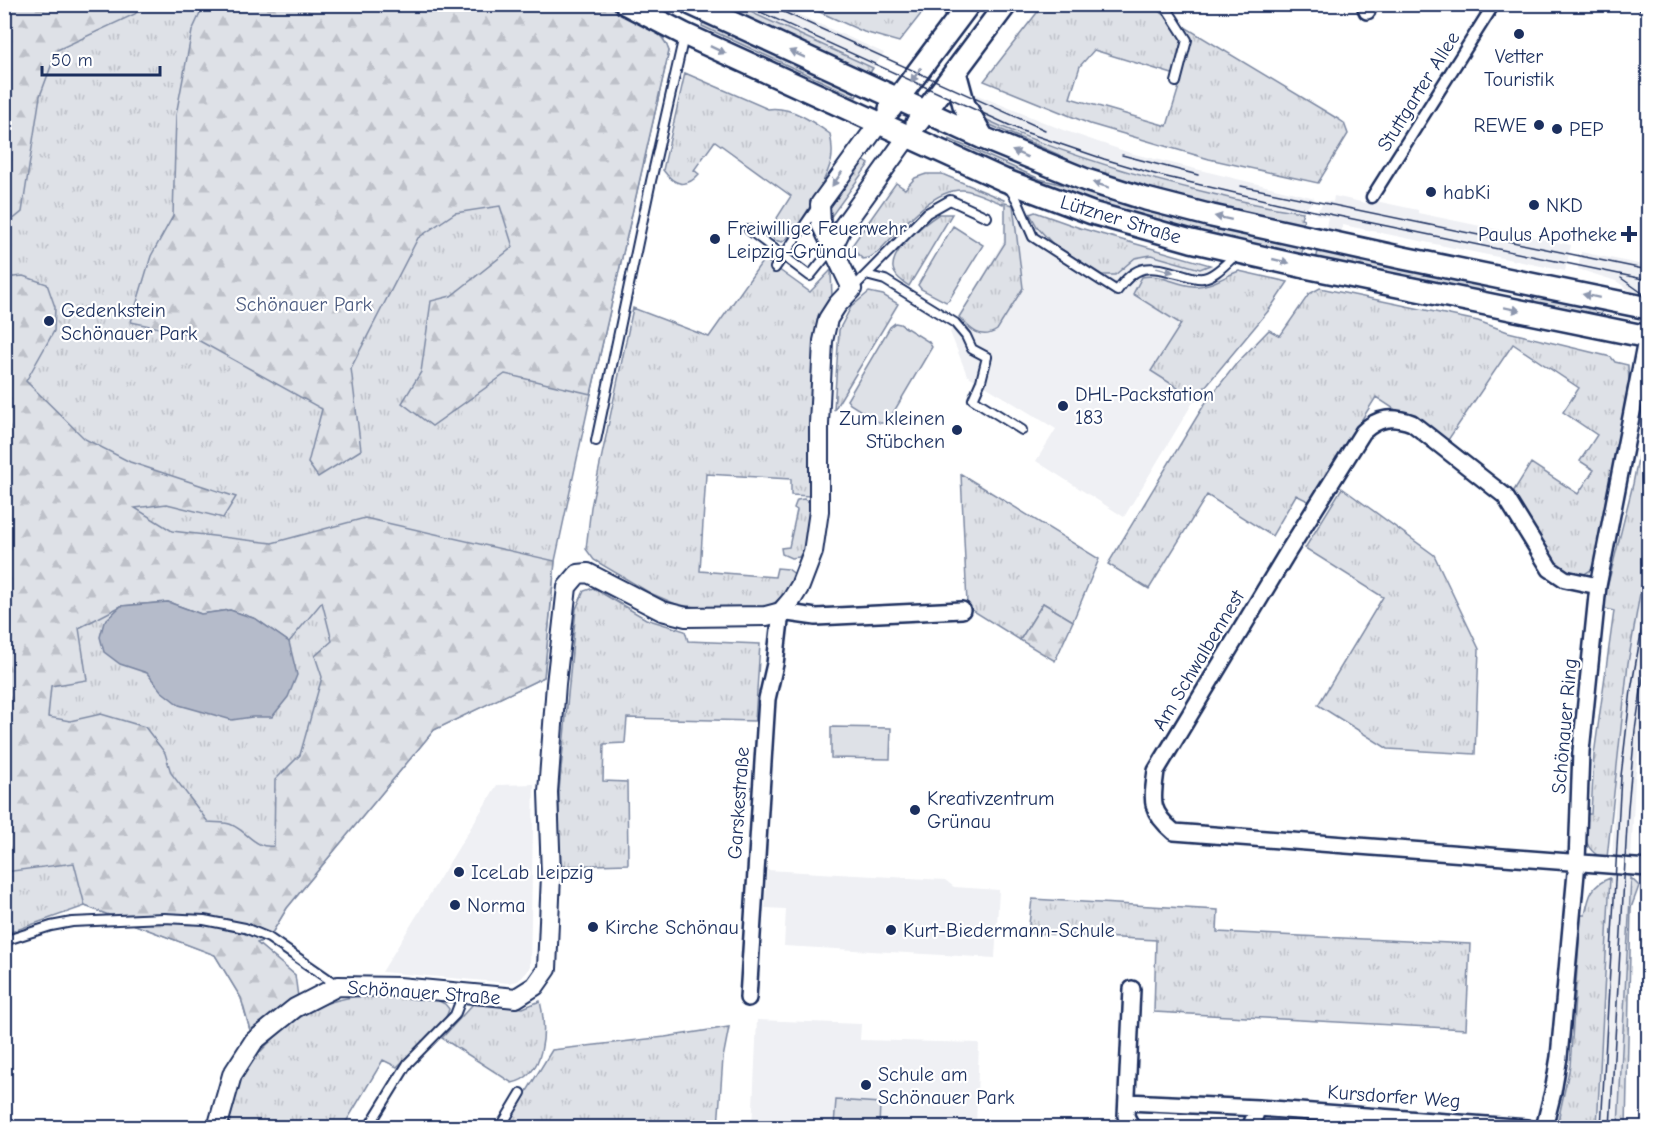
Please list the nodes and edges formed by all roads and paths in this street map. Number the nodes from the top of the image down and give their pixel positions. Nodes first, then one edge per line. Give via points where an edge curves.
1 (626, 4) edge
2 (691, 4) edge
3 (969, 4) edge
4 (1006, 4) edge
5 (1164, 4) edge
6 (1494, 4) edge
7 (1644, 4) edge
8 (1648, 10) edge
9 (684, 34) junction
10 (955, 72) junction
11 (1176, 82) dead end
12 (898, 100) junction
13 (926, 112) junction
14 (879, 123) junction
15 (908, 136) junction
16 (983, 138) junction
17 (1004, 180) junction
18 (1371, 197) dead end
19 (820, 204) junction
20 (987, 217) dead end
21 (749, 230) dead end
22 (832, 249) junction
23 (1240, 252) junction
24 (784, 256) junction
25 (775, 268) dead end
26 (866, 274) junction
27 (852, 289) junction
28 (1648, 308) edge
29 (1648, 334) edge
30 (1022, 430) dead end
31 (597, 441) dead end
32 (1598, 586) junction
33 (962, 610) dead end
34 (782, 612) junction
35 (1577, 862) junction
36 (1648, 868) edge
37 (4, 941) edge
38 (338, 986) junction
39 (1132, 989) dead end
40 (463, 994) junction
41 (748, 998) dead end
42 (521, 1093) dead end
43 (1127, 1102) junction
44 (1258, 1108) junction
45 (217, 1128) edge
46 (368, 1128) edge
47 (500, 1128) edge
48 (1132, 1128) edge
49 (1250, 1128) edge
50 (1527, 1128) edge
51 (1544, 1128) edge

1 - 9 main road, Lützner Straße
12 -> 2 main road, Lützner Straße
3 -> 12 main road
4 - 10 main road
5 - 11 lane via 1187,40
6 - 18 street, Stuttgarter Allee
7 - 8 street
9 -> 14 main road, Lützner Straße
9 - 31 lane
10 - 13 main road
10 - 16 main road via 964,105
12 - 13 main road, Lützner Straße
12 - 14 main road
13 - 15 main road
13 - 16 main road, Lützner Straße
14 - 15 main road, Lützner Straße
14 -> 19 street
15 - 17 main road, Lützner Straße
15 - 22 street via 842,228
28 -> 16 main road, Lützner Straße via 1168,205 1076,177
17 - 23 main road, Lützner Straße via 1102,216
17 -> 23 lane via 1033,237 1117,291 1138,269 1155,267 1204,278
19 - 22 street via 821,224
19 - 24 lane
20 - 26 lane via 951,200 927,213
21 - 24 lane
22 - 24 lane via 810,276
22 - 27 street
23 -> 29 main road, Lützner Straße
24 - 25 lane
26 - 27 lane
26 - 30 lane via 885,280 955,323 972,349 987,357 973,399
27 - 34 street, Garskestraße via 828,320 823,341 819,511 813,552 800,586
29 - 32 street, Schönauer Ring
32 - 35 street, Schönauer Ring via 1581,751
32 - 35 street, Am Schwalbennest via 1565,579 1550,569 1505,496 1412,423 1384,419 1372,423 1289,550 1156,771 1152,800 1160,820 1174,832
33 - 34 street via 816,617
34 - 40 street, Schönauer Straße via 766,616 686,617 662,611 588,573 578,574 567,587 548,792 551,875 547,969 535,986 516,998
34 - 41 street, Garskestraße via 767,699
35 - 36 street
35 - 51 street, Schönauer Ring via 1559,1057
37 - 38 lane via 72,922 204,920 245,928 269,938
38 - 40 street, Schönauer Straße
38 - 45 street, Schönauer Straße via 295,1008 254,1041 232,1076
39 - 43 street
40 - 46 lane via 455,1015 408,1064
42 - 47 lane
43 - 44 street, Kursdorfer Weg
43 - 48 street via 1126,1116
44 - 49 street
44 - 50 street, Kursdorfer Weg

